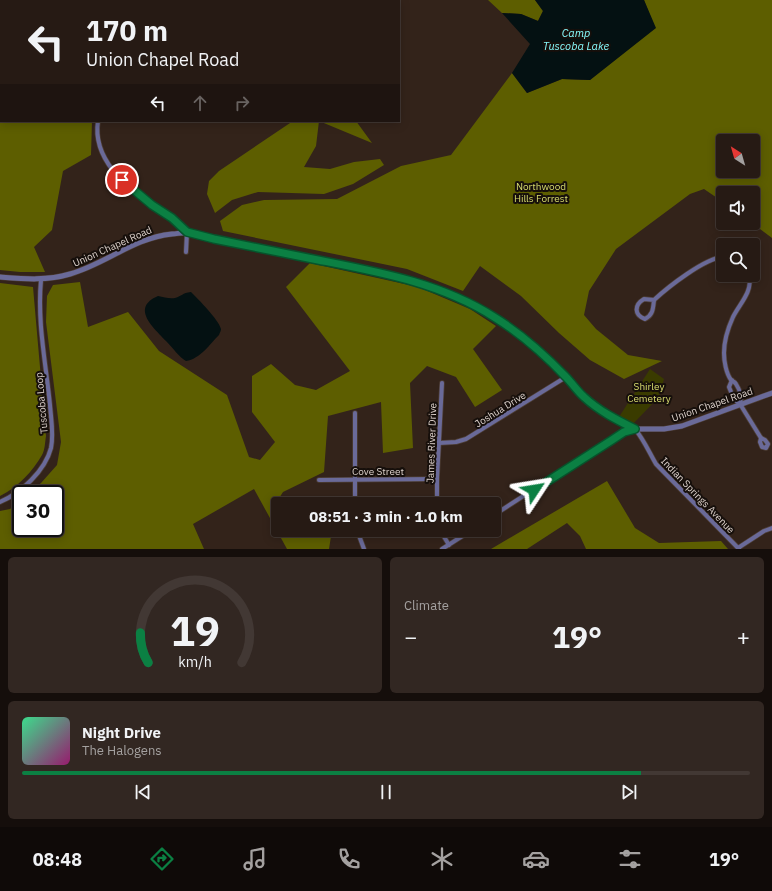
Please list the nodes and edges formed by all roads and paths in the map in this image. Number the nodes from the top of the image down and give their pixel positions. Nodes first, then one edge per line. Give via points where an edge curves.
1 (98, 122) edge
2 (187, 232) junction
3 (186, 252) dead end
4 (716, 257) edge
5 (0, 277) edge
6 (41, 280) junction
7 (750, 282) edge
8 (654, 300) junction
9 (566, 377) junction
10 (732, 380) junction
11 (442, 383) dead end
12 (772, 393) edge
13 (740, 404) junction
14 (355, 413) dead end
15 (635, 429) junction
16 (761, 438) dead end
17 (439, 443) junction
18 (356, 479) junction
19 (437, 479) junction
20 (319, 480) dead end
21 (355, 497) edge
22 (437, 497) edge
23 (0, 502) edge
24 (501, 511) edge
25 (772, 528) edge
26 (360, 537) edge
27 (444, 537) edge
28 (461, 537) edge
29 (449, 545) junction
30 (739, 548) edge
31 (364, 549) edge
32 (442, 549) edge

1 - 2 street via 99,147 111,167 140,196
2 - 3 street
2 - 6 street, Union Chapel Road via 150,238 82,270
2 - 9 street, Union Chapel Road via 380,272 438,290 473,305 512,329
4 - 8 street
5 - 6 street, Union Chapel Road
6 - 23 street, Tuscoba Loop via 40,310 52,443 40,470 18,491
7 - 10 street via 746,298 733,317 726,340 724,357
8 - 8 street via 644,299 639,302 636,312 639,317 645,319 650,316
9 - 15 street, Union Chapel Road via 592,404
9 - 17 street, Joshua Drive via 466,439
10 - 13 street via 742,398
10 - 13 street via 729,387 734,399
11 - 17 street, James River Drive
12 - 13 street, Union Chapel Road
13 - 15 street, Union Chapel Road via 682,426
13 - 16 street
14 - 18 street
15 - 24 street via 624,432
15 - 30 street, Indian Springs Avenue via 664,473
17 - 19 street, James River Drive
18 - 19 street, Cove Street
18 - 20 street, Cove Street
18 - 21 street
19 - 22 street, James River Drive
25 - 30 street
26 - 31 street
27 - 29 street
28 - 29 street
29 - 32 street

